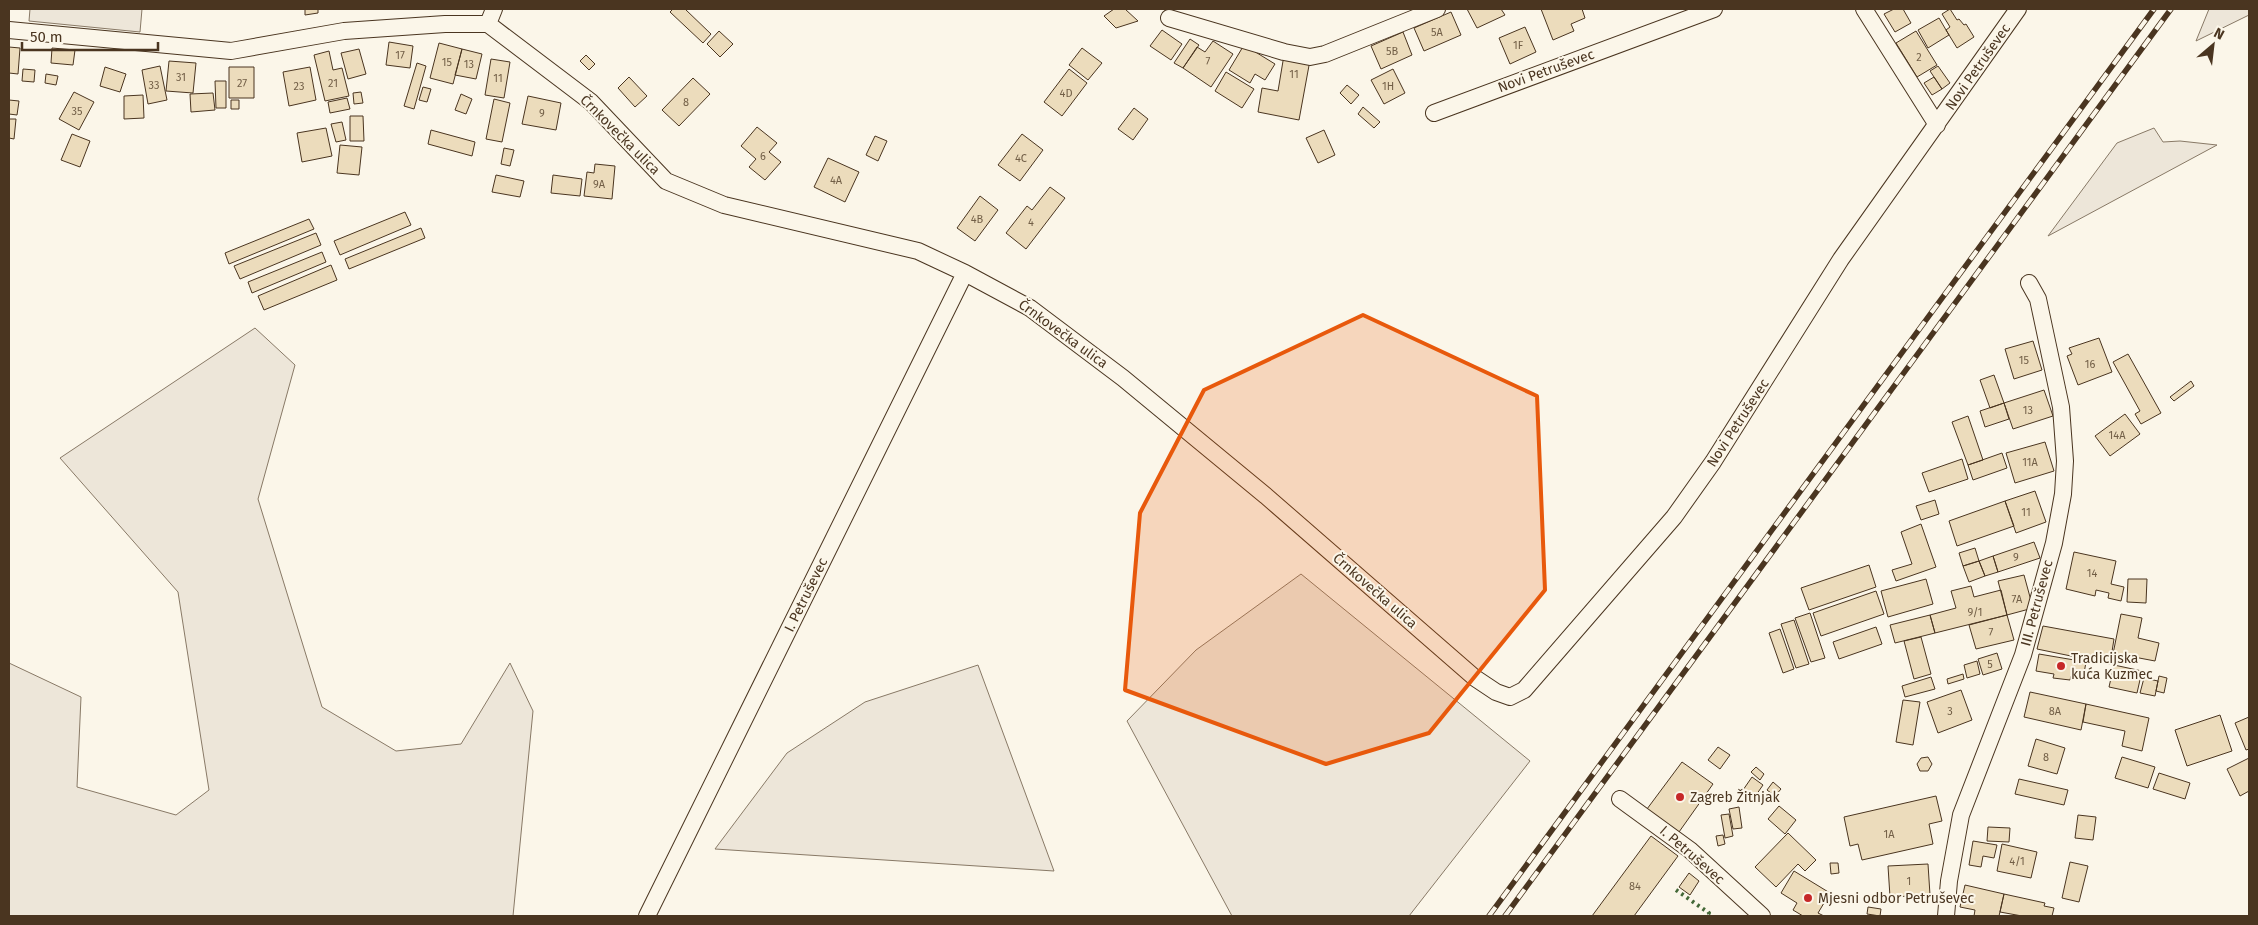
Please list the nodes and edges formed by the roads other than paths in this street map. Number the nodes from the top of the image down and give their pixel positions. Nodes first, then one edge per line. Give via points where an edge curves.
1 (494, 9) edge
2 (1437, 9) edge
3 (1714, 9) edge
4 (1864, 9) edge
5 (2018, 9) edge
6 (1168, 18) dead end
7 (488, 24) junction
8 (9, 30) edge
9 (1434, 113) dead end
10 (1937, 125) junction
11 (965, 273) junction
12 (2028, 283) dead end
13 (1510, 697) joint
14 (1620, 798) dead end
15 (647, 916) edge
16 (1762, 916) edge
17 (1946, 916) edge

1 - 7 street
2 - 6 street via 1310,57
3 - 9 street, Novi Petruševec
4 - 10 street, Novi Petruševec
5 - 10 street, Novi Petruševec
7 - 8 street via 344,31 231,51
7 - 11 street, Črnkovečka ulica via 591,102 666,181 724,205 918,251
10 - 13 street, Novi Petruševec via 1841,259 1714,462 1674,517 1524,690
11 - 13 street, Črnkovečka ulica via 1030,308 1123,378 1266,496 1476,678
11 - 15 street, I. Petruševec
12 - 17 street, III. Petruševec via 2038,299 2061,407 2065,461 2063,494 2054,543 2023,655 1961,815
14 - 16 street, I. Petruševec via 1690,850

